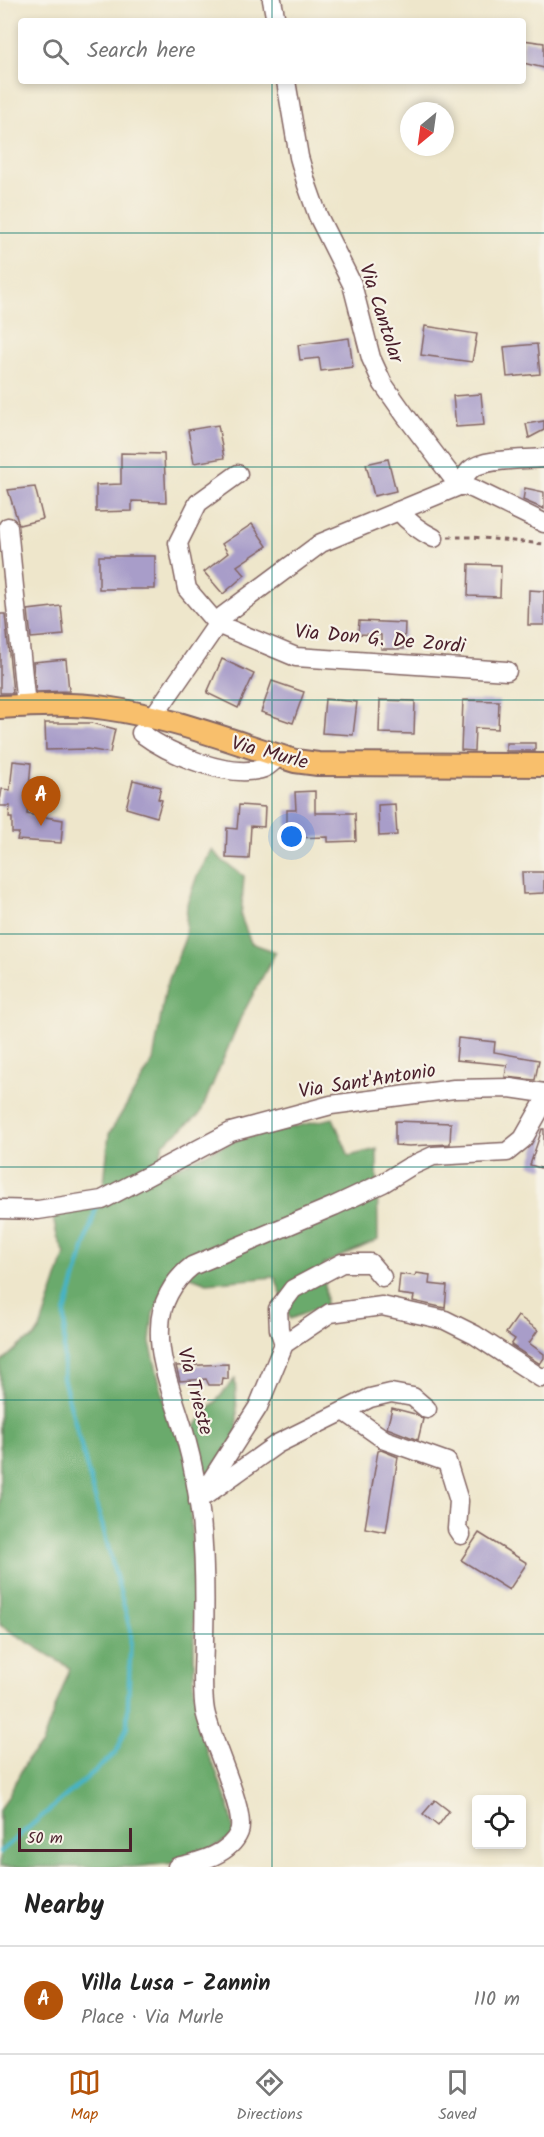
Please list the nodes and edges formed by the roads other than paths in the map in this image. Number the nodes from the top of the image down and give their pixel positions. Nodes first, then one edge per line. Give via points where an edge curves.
1 (273, 0) edge
2 (276, 18) edge
3 (287, 84) edge
4 (544, 458) edge
5 (238, 474) dead end
6 (459, 486) junction
7 (399, 511) junction
8 (544, 523) edge
9 (8, 527) dead end
10 (434, 538) road end
11 (217, 624) junction
12 (507, 671) dead end
13 (26, 705) junction
14 (0, 707) edge
15 (147, 725) junction
16 (544, 765) edge
17 (544, 1093) edge
18 (544, 1102) edge
19 (0, 1209) edge
20 (382, 1276) dead end
21 (284, 1344) junction
22 (544, 1377) edge
23 (428, 1409) dead end
24 (344, 1411) junction
25 (198, 1501) junction
26 (460, 1535) dead end
27 (218, 1860) edge
28 (177, 1867) edge

1 - 2 street
3 - 6 street, Via Cantolar via 307,185 352,284 370,358 383,384
4 - 6 street via 487,462 469,471
5 - 11 street, Via Don G. De Zordi via 198,503 178,543 187,589
6 - 7 street
6 - 8 street via 474,489
7 - 10 street
7 - 11 street via 321,543
9 - 13 street
11 - 12 street, Via Don G. De Zordi via 296,657
11 - 15 street
13 - 14 main road, Via Murle
13 - 15 main road, Via Murle via 104,708
15 - 16 main road, Via Murle via 318,764
17 - 19 street, Via Sant'Antonio via 510,1088 454,1089 331,1105 231,1131 102,1200 38,1210
18 - 25 street, Via Trieste via 523,1139 507,1152 433,1156 383,1184 192,1266 175,1282 161,1315 160,1350 186,1440
20 - 21 street via 370,1263 342,1263 293,1289 278,1309
21 - 22 street via 330,1313 382,1306 445,1320
21 - 25 street via 258,1407
23 - 24 street via 413,1397 391,1393
24 - 25 street via 277,1444
24 - 26 street via 385,1440 447,1462 459,1501
25 - 27 street, Via Trieste via 205,1596 205,1708 240,1821 236,1838
27 - 28 street

